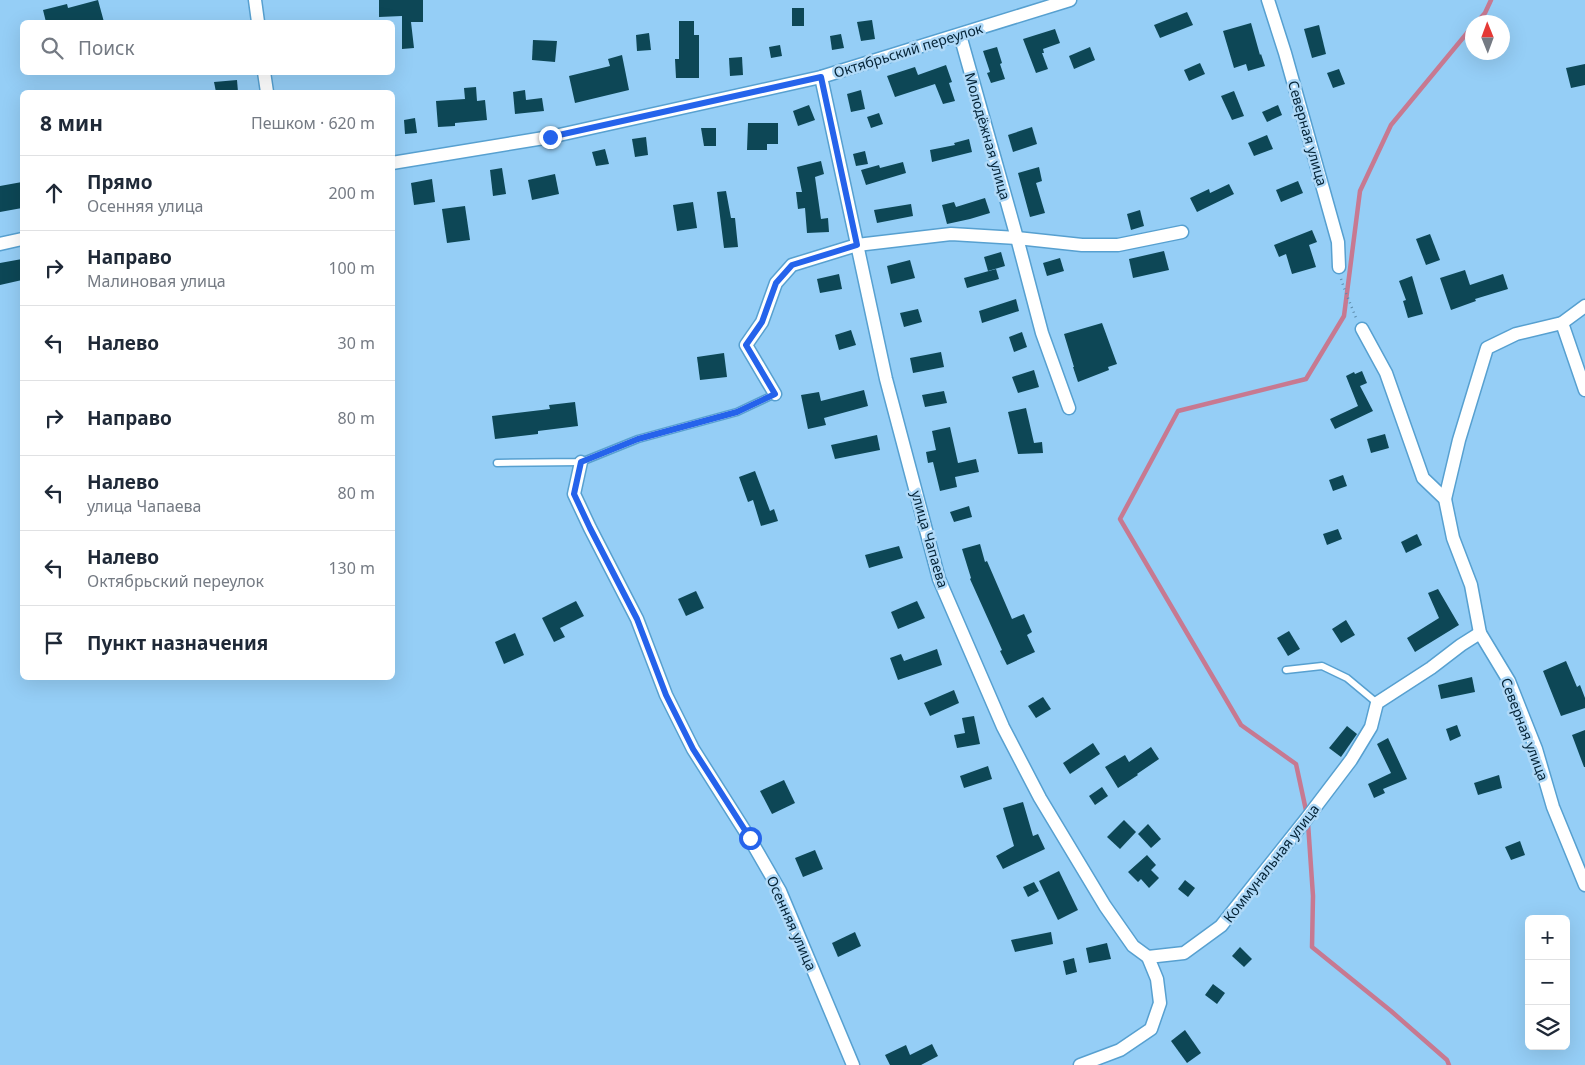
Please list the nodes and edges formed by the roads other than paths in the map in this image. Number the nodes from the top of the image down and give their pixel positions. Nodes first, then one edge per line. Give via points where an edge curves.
1 (255, 0) edge
2 (1070, 0) edge
3 (1268, 0) edge
4 (258, 20) edge
5 (960, 35) junction
6 (264, 75) edge
7 (821, 77) junction
8 (267, 90) edge
9 (395, 163) edge
10 (1182, 232) dead end
11 (1017, 238) junction
12 (20, 239) edge
13 (0, 244) edge
14 (857, 245) junction
15 (1339, 267) dead end
16 (1585, 306) edge
17 (1562, 323) junction
18 (1362, 329) dead end
19 (1585, 390) edge
20 (775, 394) joint
21 (1069, 408) dead end
22 (581, 462) junction
23 (497, 463) dead end
24 (1444, 499) junction
25 (1480, 633) junction
26 (1286, 670) dead end
27 (1376, 703) junction
28 (1585, 885) edge
29 (1148, 957) junction
30 (854, 1065) edge
31 (1080, 1065) edge

1 - 4 street
2 - 5 street, Октябрьский переулок
3 - 15 street, Северная улица via 1338,242
5 - 7 street, Октябрьский переулок
5 - 11 street, Молодёжная улица
6 - 8 street
7 - 9 street, Октябрьский переулок via 550,137
7 - 14 street, улица Чапаева
10 - 11 street via 1118,245
11 - 14 street via 951,234
11 - 21 street, Молодёжная улица via 1042,332
12 - 13 street
14 - 20 street via 792,265 776,283 762,322 746,345
14 - 29 street, улица Чапаева via 886,379 939,579 1003,727 1040,798 1105,906 1133,946
16 - 17 street
17 - 19 street
17 - 24 street via 1516,334 1487,348
18 - 24 street via 1386,373 1423,478
20 - 22 lane via 737,412 638,439
22 - 23 lane
22 - 30 street, Осенняя улица via 574,494 637,619 666,695 693,749 780,891
24 - 25 street, Северная улица via 1453,538 1471,585
25 - 27 street
25 - 28 street, Северная улица via 1512,690 1536,749 1553,807
26 - 27 lane via 1322,666 1347,678
27 - 29 street, Коммунальная улица via 1371,727 1351,760 1221,926 1184,952
29 - 31 street via 1157,979 1160,1003 1151,1029 1120,1050

